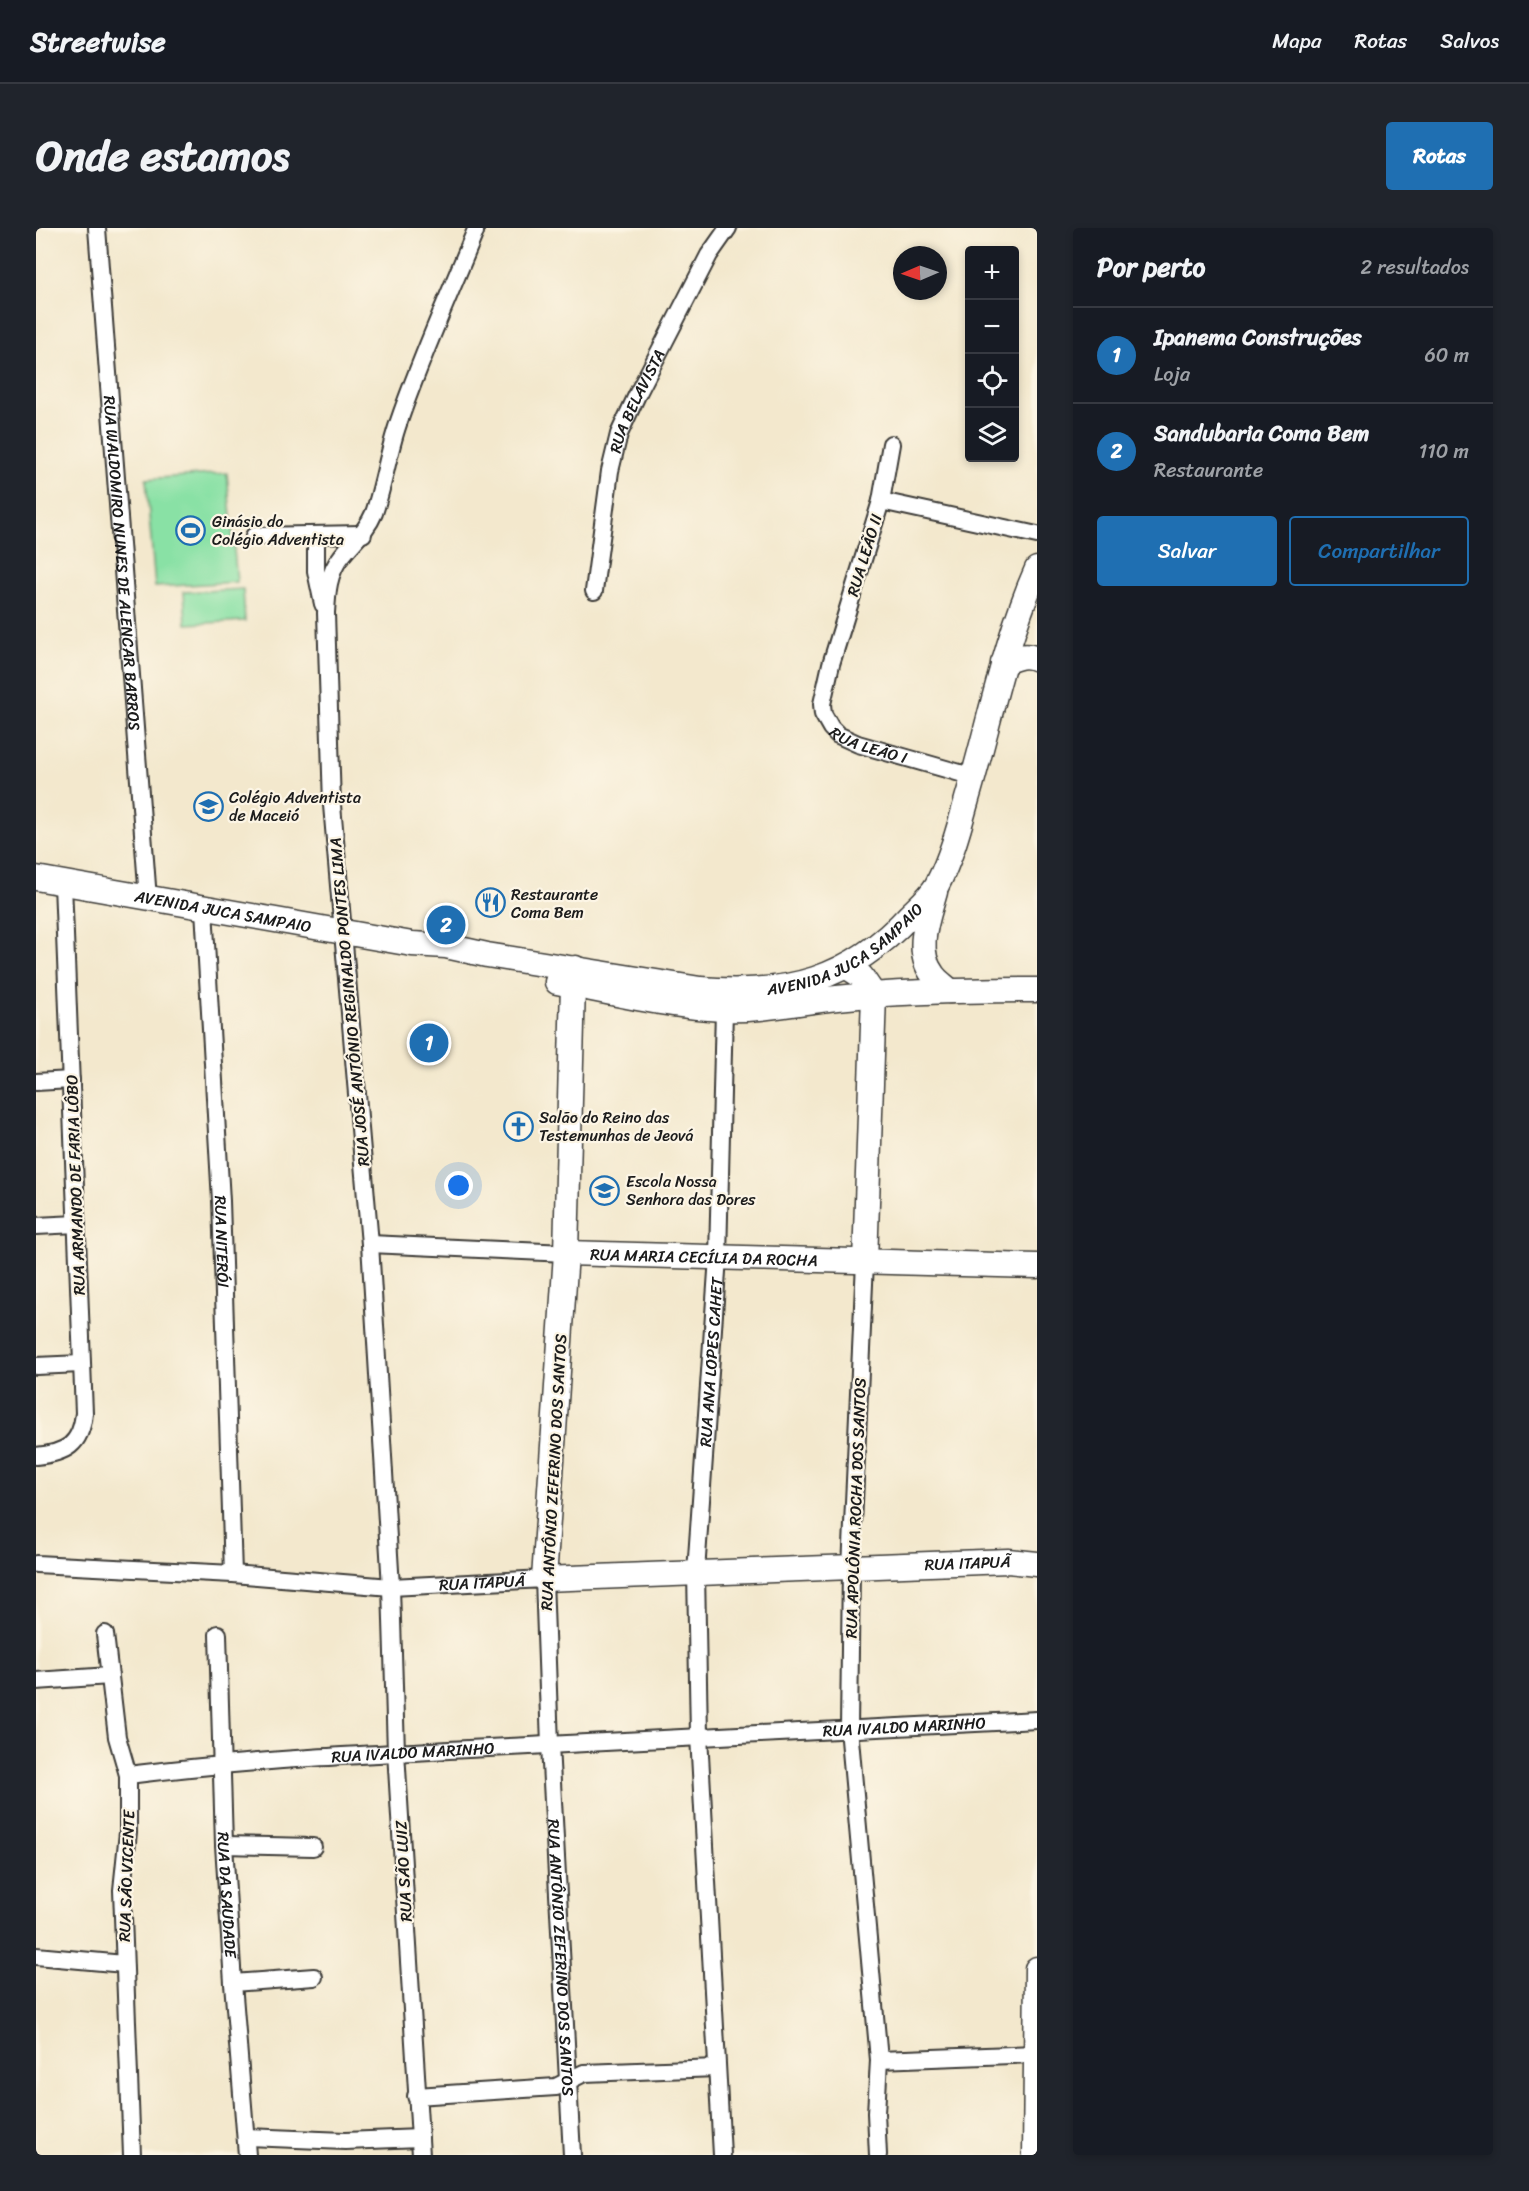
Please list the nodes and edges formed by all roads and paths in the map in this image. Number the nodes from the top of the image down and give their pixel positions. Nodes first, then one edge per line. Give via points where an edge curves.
1 (97, 228) edge
2 (728, 228) edge
3 (475, 232) dead end
4 (891, 444) dead end
5 (880, 501) junction
6 (363, 534) junction
7 (1037, 535) edge
8 (254, 536) dead end
9 (316, 536) junction
10 (1037, 569) edge
11 (594, 591) dead end
12 (326, 613) junction
13 (1037, 659) edge
14 (1003, 663) junction
15 (831, 664) joint
16 (974, 777) junction
17 (36, 878) edge
18 (63, 884) junction
19 (936, 887) junction
20 (148, 899) junction
21 (204, 909) junction
22 (342, 931) junction
23 (847, 967) junction
24 (574, 977) junction
25 (1037, 990) edge
26 (950, 991) junction
27 (874, 995) junction
28 (724, 1009) junction
29 (71, 1080) junction
30 (36, 1082) edge
31 (77, 1224) junction
32 (36, 1226) edge
33 (370, 1244) junction
34 (566, 1253) junction
35 (718, 1257) junction
36 (865, 1262) junction
37 (1037, 1266) edge
38 (81, 1364) junction
39 (36, 1366) edge
40 (36, 1456) edge
41 (36, 1564) edge
42 (1037, 1564) edge
43 (851, 1568) junction
44 (696, 1572) junction
45 (233, 1574) junction
46 (544, 1579) junction
47 (391, 1587) junction
48 (105, 1634) dead end
49 (218, 1634) dead end
50 (110, 1676) junction
51 (36, 1681) edge
52 (1037, 1720) edge
53 (849, 1728) junction
54 (699, 1736) junction
55 (550, 1745) junction
56 (396, 1752) junction
57 (222, 1764) junction
58 (128, 1775) junction
59 (224, 1845) junction
60 (313, 1847) dead end
61 (36, 1956) edge
62 (124, 1964) junction
63 (1037, 1969) edge
64 (314, 1977) dead end
65 (233, 1983) junction
66 (1035, 2054) junction
67 (879, 2060) junction
68 (717, 2068) junction
69 (569, 2080) junction
70 (416, 2096) junction
71 (1036, 2102) edge
72 (246, 2137) junction
73 (420, 2147) edge
74 (132, 2155) edge
75 (247, 2155) edge
76 (572, 2155) edge
77 (722, 2155) edge
78 (878, 2155) edge
79 (1035, 2155) edge

1 - 20 street, RUA WALDOMIRO NUNES DE ALENCAR BARROS
2 - 11 street, RUA BELAVISTA via 704,265 619,434 610,471
3 - 6 street, RUA JOSÉ ANTÔNIO REGINALDO PONTES LIMA via 405,405 373,514
4 - 5 street, RUA LEÃO II
5 - 7 street
5 - 15 street, RUA LEÃO II
6 - 9 street
6 - 12 street, RUA JOSÉ ANTÔNIO REGINALDO PONTES LIMA via 334,569
8 - 9 street
9 - 12 street via 316,571
10 - 14 main road, AVENIDA JUCA SAMPAIO
12 - 22 street, RUA JOSÉ ANTÔNIO REGINALDO PONTES LIMA via 332,805
13 - 14 main road via 1026,656
14 - 16 main road, AVENIDA JUCA SAMPAIO
15 - 16 street, RUA LEÃO I via 822,704 826,722 838,735
16 - 19 main road, AVENIDA JUCA SAMPAIO
17 - 18 main road, AVENIDA JUCA SAMPAIO
18 - 20 main road, AVENIDA JUCA SAMPAIO
18 - 29 street, RUA ARMANDO DE FARIA LÔBO
19 - 23 main road, AVENIDA JUCA SAMPAIO via 900,926
19 - 26 main road via 923,949 932,974
20 - 21 main road, AVENIDA JUCA SAMPAIO
21 - 22 main road, AVENIDA JUCA SAMPAIO
21 - 45 street, RUA NITERÓI via 221,1201
22 - 24 main road, AVENIDA JUCA SAMPAIO via 446,946
22 - 33 street, RUA JOSÉ ANTÔNIO REGINALDO PONTES LIMA
23 - 24 main road, AVENIDA JUCA SAMPAIO via 810,982 727,991
23 - 27 main road via 861,976
24 - 28 main road, AVENIDA JUCA SAMPAIO via 673,1003
24 - 34 main road, RUA ANTÔNIO ZEFERINO DOS SANTOS
25 - 26 main road, AVENIDA JUCA SAMPAIO
26 - 27 main road, AVENIDA JUCA SAMPAIO
27 - 28 main road, AVENIDA JUCA SAMPAIO
27 - 36 main road, RUA APOLÔNIA ROCHA DOS SANTOS
28 - 35 street, RUA ANA LOPES CAHET
29 - 30 street
29 - 31 street, RUA ARMANDO DE FARIA LÔBO
31 - 32 street
31 - 38 street, RUA ARMANDO DE FARIA LÔBO
33 - 34 street, RUA MARIA CECÍLIA DA ROCHA
33 - 47 street, RUA JOSÉ ANTÔNIO REGINALDO PONTES LIMA
34 - 35 main road, RUA MARIA CECÍLIA DA ROCHA
34 - 46 main road, RUA ANTÔNIO ZEFERINO DOS SANTOS
35 - 36 main road, RUA MARIA CECÍLIA DA ROCHA
35 - 44 street, RUA ANA LOPES CAHET
36 - 37 main road, RUA MARIA CECÍLIA DA ROCHA
36 - 43 street, RUA APOLÔNIA ROCHA DOS SANTOS
38 - 39 street
38 - 40 street, RUA ARMANDO DE FARIA LÔBO via 84,1413 79,1435 62,1450
41 - 45 street, RUA ITAPUÃ
42 - 43 main road, RUA ITAPUÃ via 1008,1561
43 - 44 main road, RUA ITAPUÃ
43 - 53 street, RUA APOLÔNIA ROCHA DOS SANTOS
44 - 46 main road, RUA ITAPUÃ
44 - 54 street
45 - 47 street, RUA ITAPUÃ
46 - 47 street, RUA ITAPUÃ
46 - 55 street, RUA ANTÔNIO ZEFERINO DOS SANTOS
47 - 56 street, RUA SÃO LUIZ
48 - 50 street, RUA SÃO VICENTE
49 - 57 street, RUA DA SAUDADE
50 - 51 street
50 - 58 street, RUA SÃO VICENTE via 117,1737
52 - 53 street, RUA IVALDO MARINHO
53 - 54 street, RUA IVALDO MARINHO
53 - 67 street, RUA APOLÔNIA ROCHA DOS SANTOS
54 - 55 street, RUA IVALDO MARINHO
54 - 68 street
55 - 56 street, RUA IVALDO MARINHO
55 - 69 street, RUA ANTÔNIO ZEFERINO DOS SANTOS
56 - 57 street, RUA IVALDO MARINHO
56 - 70 street, RUA SÃO LUIZ
57 - 58 street, RUA IVALDO MARINHO
57 - 59 street, RUA DA SAUDADE
58 - 62 street, RUA SÃO VICENTE via 122,1890
59 - 60 street
59 - 65 street, RUA DA SAUDADE
61 - 62 street
62 - 74 street, RUA SÃO VICENTE
63 - 66 main road
64 - 65 street
65 - 72 street, RUA DA SAUDADE
66 - 67 street
66 - 71 main road
67 - 78 street, RUA APOLÔNIA ROCHA DOS SANTOS
68 - 69 street via 584,2073
68 - 77 street
69 - 70 street via 556,2087
69 - 76 street, RUA ANTÔNIO ZEFERINO DOS SANTOS
70 - 73 street, RUA SÃO LUIZ
71 - 79 main road
72 - 73 street
72 - 75 street, RUA DA SAUDADE

